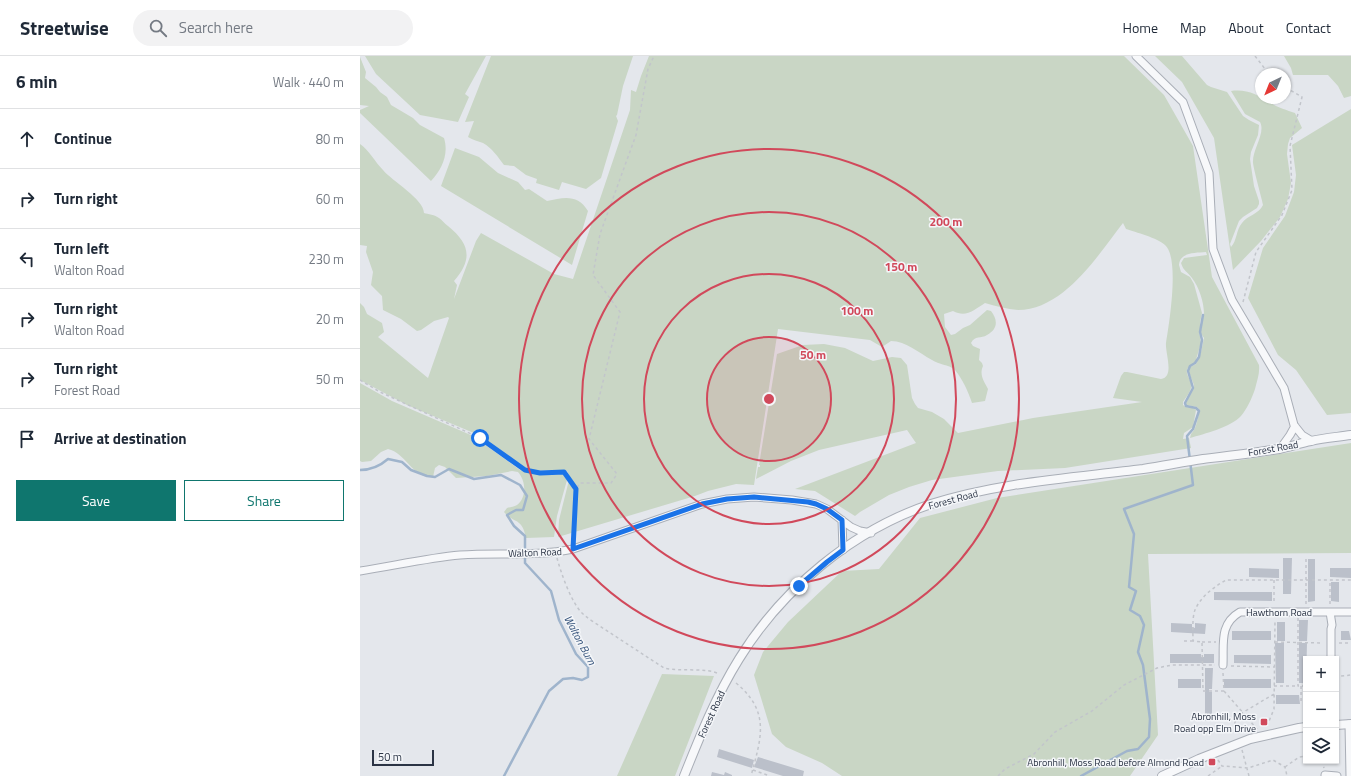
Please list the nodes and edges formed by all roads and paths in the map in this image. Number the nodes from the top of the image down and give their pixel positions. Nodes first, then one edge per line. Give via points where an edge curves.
1 (654, 56) edge
2 (1136, 56) edge
3 (1255, 56) edge
4 (1264, 68) edge
5 (1291, 91) edge
6 (1240, 313) junction
7 (360, 380) edge
8 (1295, 426) junction
9 (1351, 435) edge
10 (1312, 441) junction
11 (1280, 449) junction
12 (576, 489) junction
13 (842, 520) junction
14 (871, 533) junction
15 (573, 549) junction
16 (843, 550) junction
17 (555, 553) junction
18 (1306, 558) dead end
19 (360, 571) edge
20 (1274, 580) junction
21 (1306, 580) junction
22 (1330, 580) junction
23 (1351, 580) edge
24 (1274, 611) junction
25 (1298, 612) junction
26 (1306, 612) junction
27 (1330, 612) junction
28 (1351, 612) edge
29 (1184, 641) dead end
30 (1193, 642) junction
31 (1202, 642) junction
32 (1224, 642) junction
33 (1275, 642) junction
34 (1298, 642) junction
35 (1331, 643) junction
36 (1351, 643) edge
37 (1331, 656) edge
38 (1223, 665) junction
39 (1203, 666) junction
40 (1275, 667) junction
41 (719, 674) dead end
42 (1351, 675) edge
43 (1339, 677) edge
44 (736, 683) dead end
45 (1274, 686) junction
46 (1299, 686) junction
47 (1303, 686) edge
48 (1224, 691) junction
49 (1274, 694) junction
50 (1301, 703) dead end
51 (1242, 713) junction
52 (1252, 724) dead end
53 (1350, 724) edge
54 (1339, 725) edge
55 (1303, 728) edge
56 (1235, 730) dead end
57 (1263, 736) junction
58 (1242, 750) dead end
59 (1213, 753) junction
60 (1303, 756) edge
61 (1222, 766) junction
62 (1285, 767) junction
63 (1248, 768) junction
64 (753, 770) junction
65 (1325, 775) dead end
66 (684, 776) edge
67 (751, 776) edge
68 (770, 776) edge
69 (998, 776) edge
70 (1162, 776) edge
71 (1208, 776) edge
72 (1249, 776) edge
73 (1287, 776) edge
74 (1337, 776) edge
75 (1350, 776) edge

1 - 12 path via 648,69 636,135 600,234 593,275 620,312 589,439 617,474 611,483 580,483
2 - 6 street via 1183,102 1209,173 1213,249 1232,300
3 - 4 path
5 - 6 path via 1302,97 1290,146 1292,190 1282,215 1256,252
6 - 8 street via 1284,388
7 - 12 path via 380,392 480,438 525,470 540,473 564,472
8 - 10 street via 1302,435
8 - 11 street
9 - 10 street, Forest Road
10 - 11 street, Forest Road
11 - 14 street, Forest Road via 1002,487 931,504
12 - 15 path
13 - 14 street, Walton Road via 855,529
13 - 15 street, Walton Road via 827,509 808,502 754,497 727,499 702,504
13 - 16 street
14 - 16 street, Forest Road
15 - 17 street, Walton Road
16 - 66 street, Forest Road via 815,571 787,598 749,644 711,710
17 - 19 street, Walton Road via 459,555
17 - 41 path via 576,604 592,621 664,668 675,671 713,671
18 - 21 path
20 - 21 path
20 - 24 path
20 - 30 path via 1226,580 1214,587 1204,596 1195,611
21 - 22 path
21 - 26 path
22 - 23 path
22 - 27 path
24 - 25 street, Hawthorn Road
24 - 32 street, Hawthorn Road via 1240,612 1234,615 1224,630
24 - 33 path
25 - 26 street, Hawthorn Road
25 - 34 path
26 - 27 street, Hawthorn Road
27 - 28 street, Hawthorn Road
27 - 35 street
29 - 30 path
30 - 31 path
31 - 32 path
31 - 39 path
32 - 38 street, Hawthorn Road
33 - 34 path
33 - 40 path
34 - 35 path
34 - 46 path
35 - 36 path
35 - 37 street
38 - 39 path
38 - 40 path
38 - 48 path
39 - 48 path via 1203,691
39 - 69 path via 1172,665 1158,668 1124,685 1092,711 1055,732 1034,754 1005,769
40 - 45 path
42 - 43 path
44 - 64 path via 746,691 758,708 762,726
45 - 46 path
45 - 49 path
46 - 47 path
46 - 50 path
48 - 51 path
49 - 51 path
49 - 57 path via 1274,709
51 - 52 path
51 - 56 path via 1236,720
53 - 54 street
53 - 75 street
55 - 57 street
57 - 59 street
58 - 63 path
59 - 61 path
59 - 70 street
60 - 62 path
61 - 63 path
61 - 71 path
62 - 63 path via 1273,760
62 - 73 path
63 - 72 path
64 - 67 path
64 - 68 path
65 - 74 street

